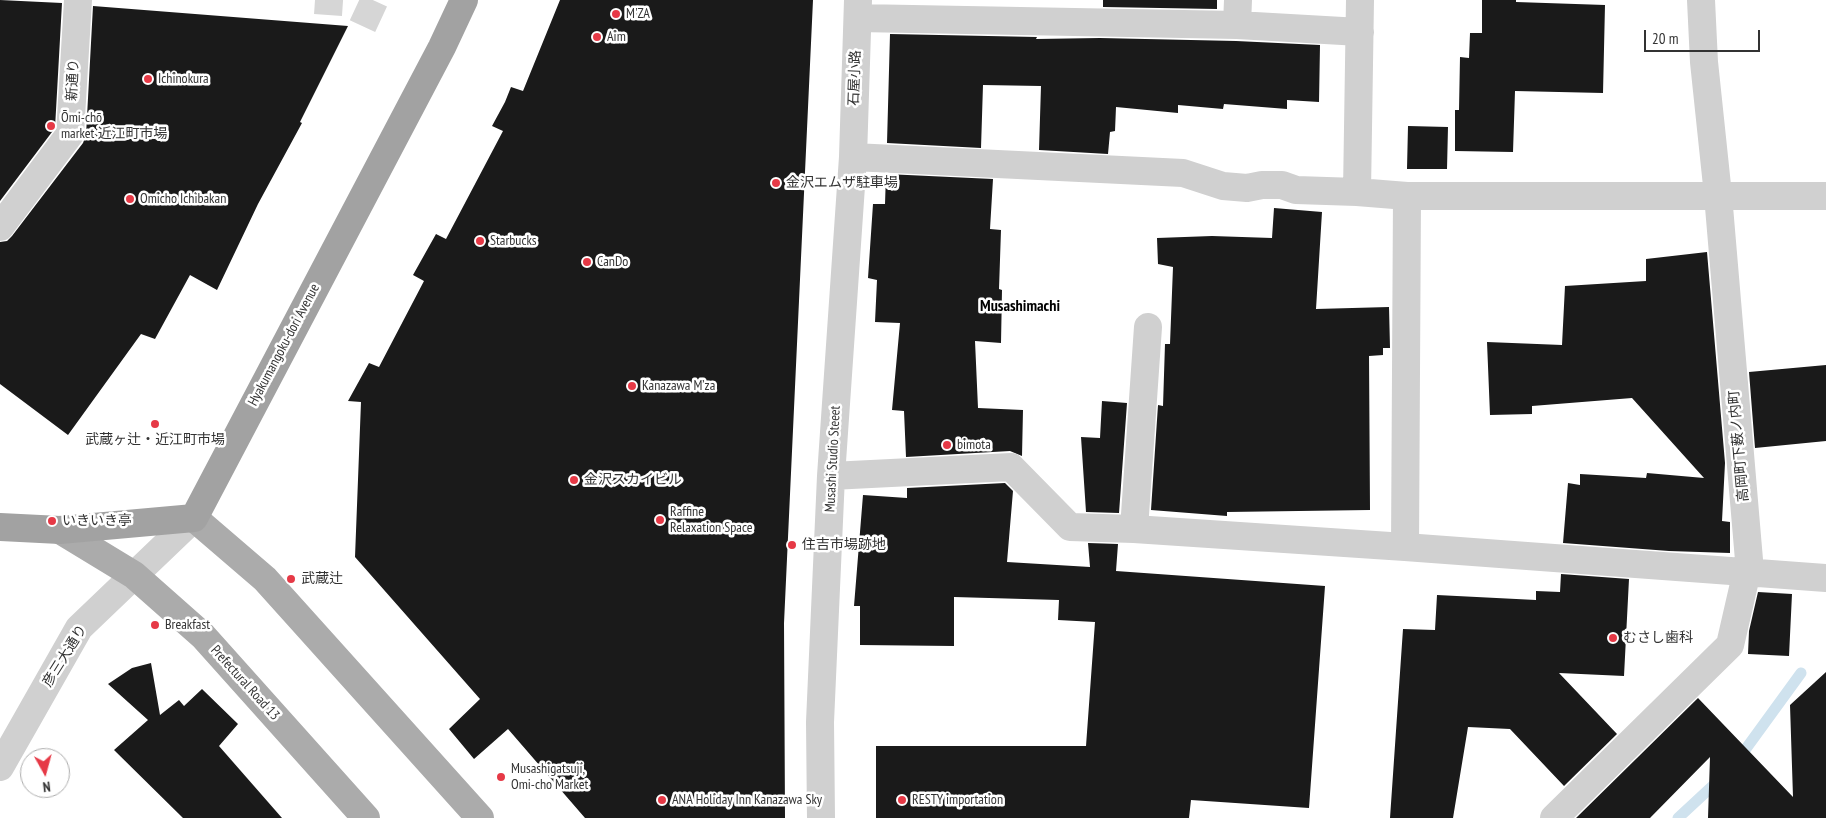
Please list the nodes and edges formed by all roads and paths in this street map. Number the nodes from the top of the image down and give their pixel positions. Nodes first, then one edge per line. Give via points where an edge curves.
1 (78, 0) edge
2 (464, 0) edge
3 (1360, 0) edge
4 (1701, 0) edge
5 (858, 9) edge
6 (1238, 12) edge
7 (1360, 32) junction
8 (853, 157) junction
9 (1357, 192) junction
10 (1718, 195) junction
11 (1407, 196) junction
12 (1826, 196) edge
13 (0, 227) edge
14 (1148, 327) dead end
15 (831, 476) junction
16 (194, 518) junction
17 (0, 527) edge
18 (1134, 529) junction
19 (60, 530) junction
20 (1405, 547) junction
21 (1747, 572) junction
22 (134, 575) junction
23 (1826, 578) edge
24 (0, 767) edge
25 (366, 818) edge
26 (480, 818) edge
27 (821, 818) edge
28 (1554, 818) edge

1 - 13 street, 新通り via 70,134
2 - 16 highway, Hyakumangoku-dori Avenue
3 - 7 street
4 - 10 street, 高岡町下薮ノ内町
5 - 6 street
5 - 8 street, 石屋小路
6 - 7 street
7 - 9 street
8 - 9 street via 1183,173 1222,186 1282,185 1296,190
8 - 15 street, Musashi Studio Steeet
9 - 11 street
10 - 11 street
10 - 12 street
10 - 21 street, 高岡町下薮ノ内町 via 1748,550
11 - 20 street
14 - 18 street
15 - 18 street via 1011,467 1070,527
15 - 27 street, Musashi Studio Steeet via 820,722
16 - 19 highway
16 - 22 street, 彦三大通り
16 - 26 main road via 265,579
17 - 19 highway
18 - 20 street
19 - 22 main road, Prefectural Road 13
20 - 21 street
21 - 23 street
21 - 28 street, 高岡町下薮ノ内町 via 1730,645
22 - 24 street, 彦三大通り via 79,628
22 - 25 main road, Prefectural Road 13 via 204,636

